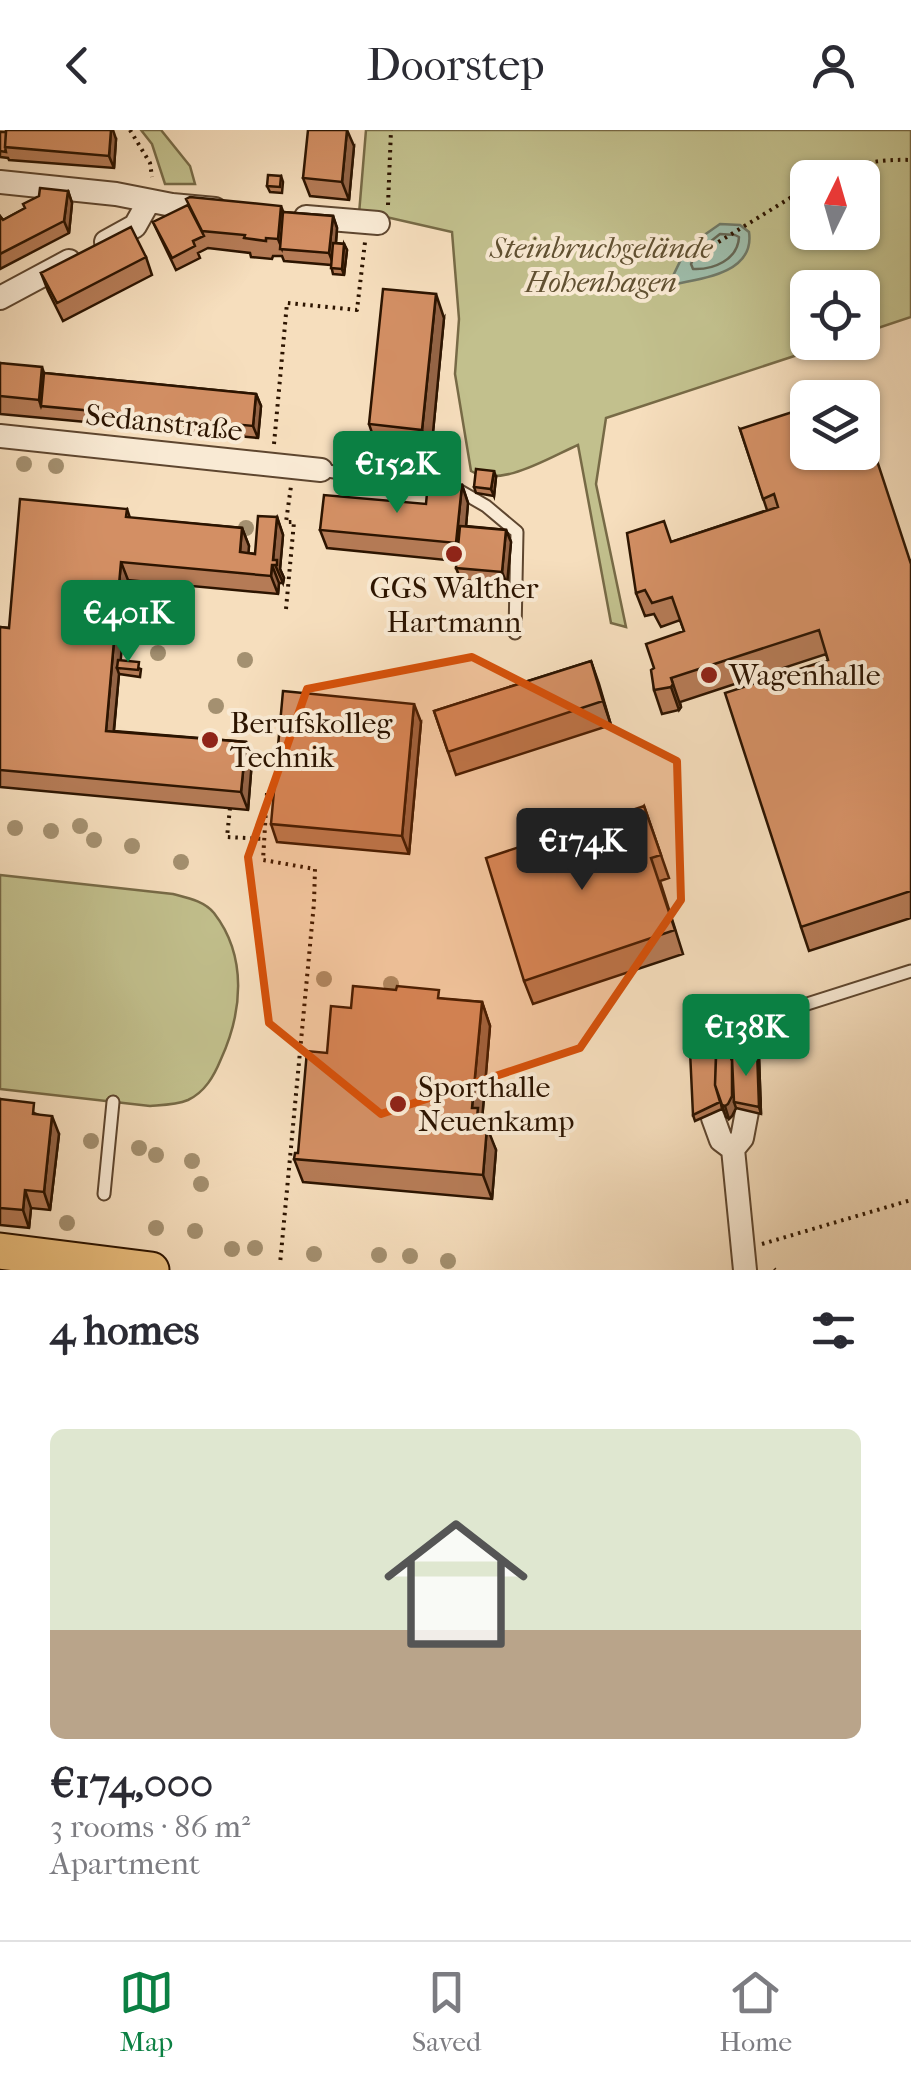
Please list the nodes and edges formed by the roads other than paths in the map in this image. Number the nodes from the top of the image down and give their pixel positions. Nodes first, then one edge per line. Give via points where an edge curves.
1 (0, 182) edge
2 (150, 201) junction
3 (231, 210) edge
4 (290, 215) edge
5 (373, 223) road end
6 (0, 298) edge
7 (0, 436) edge
8 (321, 470) joint
9 (514, 633) dead end
10 (911, 971) edge
11 (741, 1025) junction
12 (706, 1085) edge
13 (749, 1088) joint
14 (113, 1102) dead end
15 (710, 1109) edge
16 (733, 1149) junction
17 (104, 1194) dead end
18 (0, 1251) edge
19 (744, 1258) edge
20 (151, 1270) edge

1 - 2 street
2 - 3 street
2 - 6 street via 135,226
4 - 5 street
7 - 8 street, Sedanstraße
8 - 9 lane via 460,491 506,522 517,532
10 - 11 lane
11 - 12 lane via 709,1037
11 - 13 lane
13 - 16 street via 742,1138
14 - 17 lane
15 - 16 street via 721,1140
16 - 19 street
18 - 20 main road

